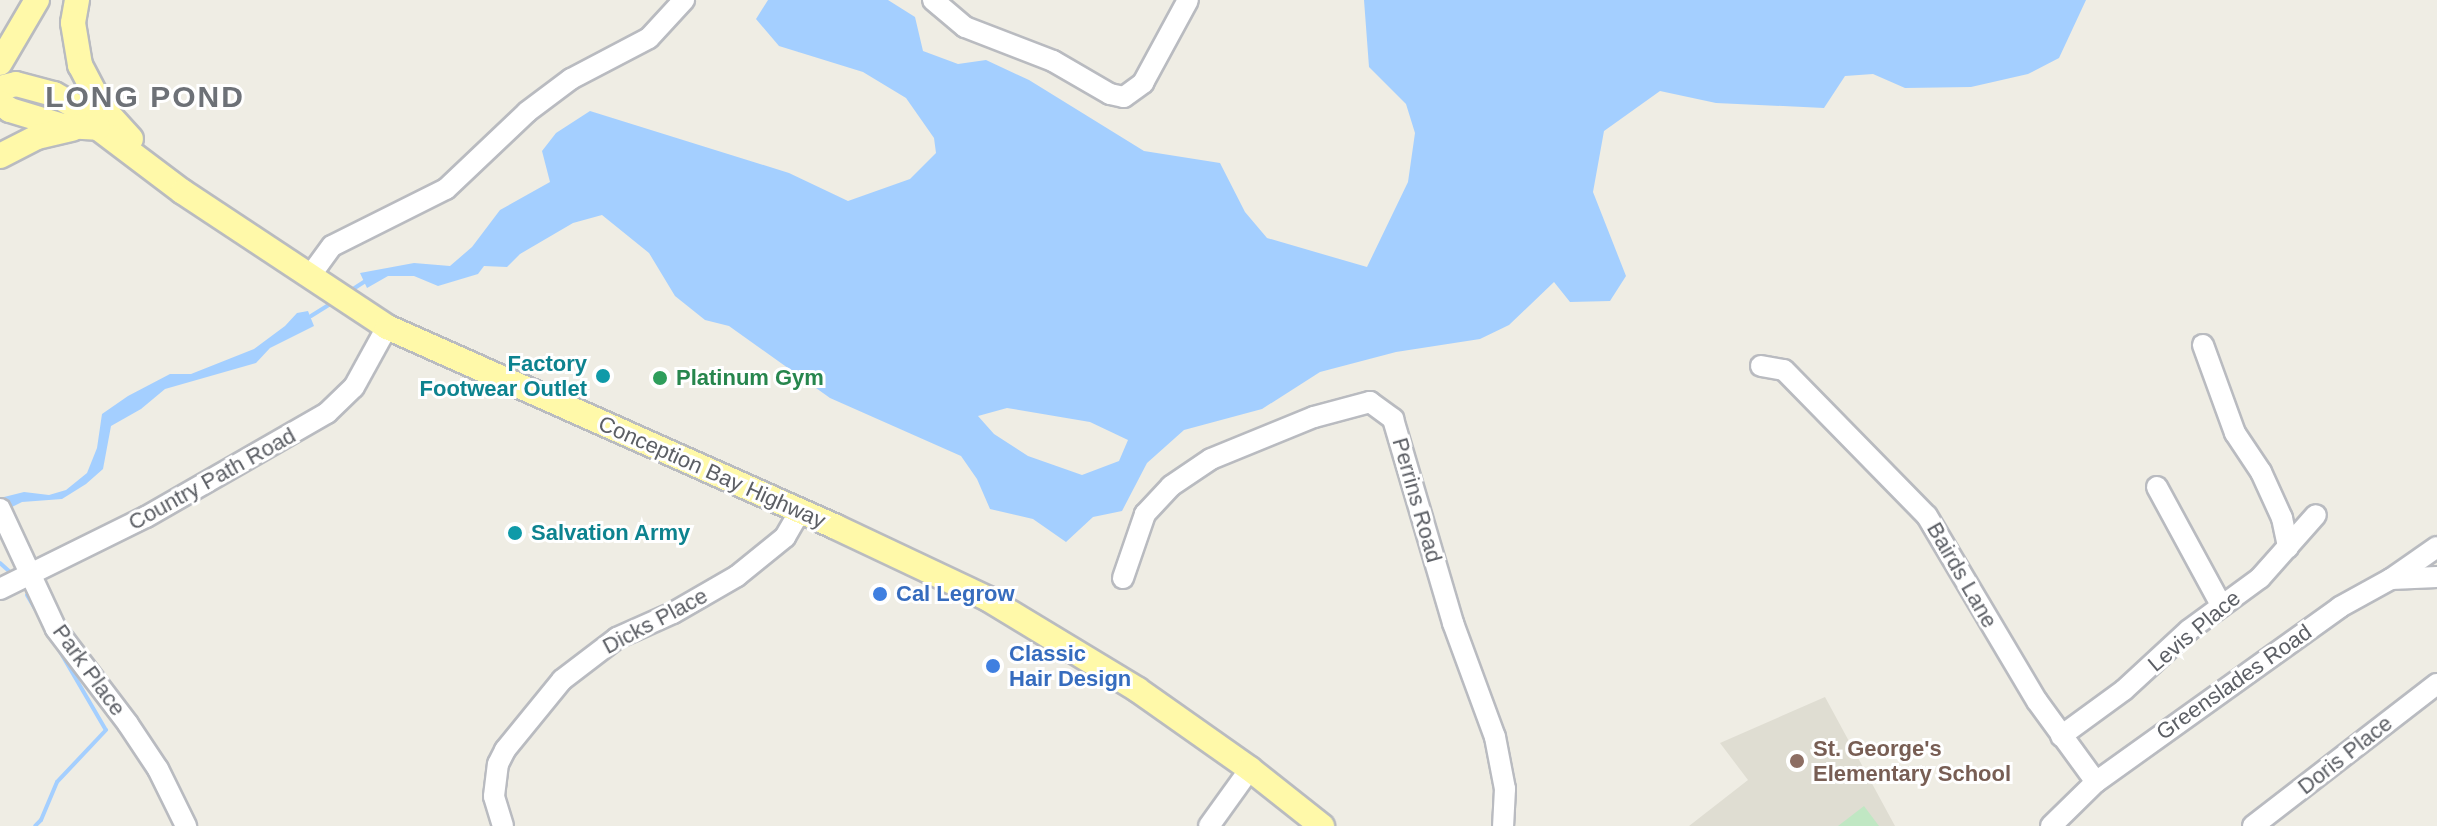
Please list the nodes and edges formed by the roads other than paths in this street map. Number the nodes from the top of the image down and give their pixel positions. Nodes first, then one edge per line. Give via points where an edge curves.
1 (37, 0) edge
2 (77, 0) edge
3 (684, 0) edge
4 (933, 0) edge
5 (1188, 0) edge
6 (0, 63) edge
7 (0, 88) edge
8 (0, 103) edge
9 (88, 127) junction
10 (0, 156) edge
11 (171, 181) junction
12 (313, 278) junction
13 (387, 327) junction
14 (2203, 345) dead end
15 (1761, 366) dead end
16 (2157, 487) dead end
17 (1, 511) edge
18 (799, 513) junction
19 (2316, 515) dead end
20 (2288, 547) junction
21 (2437, 547) edge
22 (30, 575) junction
23 (2437, 577) edge
24 (1123, 578) dead end
25 (2391, 579) junction
26 (0, 589) edge
27 (2221, 605) junction
28 (2437, 684) edge
29 (2061, 736) junction
30 (1250, 769) junction
31 (2096, 782) junction
32 (186, 826) edge
33 (503, 826) edge
34 (1209, 826) edge
35 (1322, 826) edge
36 (1503, 826) edge
37 (2051, 826) edge
38 (2253, 826) edge

1 - 6 main road
2 - 11 main road via 74,44 89,85 102,107
3 - 12 street via 649,38 571,79 527,112 446,189 332,246
4 - 5 street via 965,27 1053,61 1124,97 1143,83
7 - 9 main road, Conception Bay Highway via 16,84 54,94 78,108
8 - 9 main road, Conception Bay Highway via 10,110
9 - 10 main road via 37,137
9 - 11 main road, Conception Bay Highway
11 - 12 main road, Conception Bay Highway
12 - 13 main road, Conception Bay Highway
13 - 18 main road, Conception Bay Highway
13 - 22 street, Country Path Road via 354,387 327,413 146,517
14 - 20 street via 2235,433 2282,518
15 - 29 street, Bairds Lane via 1784,370 1927,516
16 - 27 street
17 - 22 street, Park Place
18 - 30 main road, Conception Bay Highway via 988,599 1138,690
18 - 33 street, Dicks Place via 785,537 737,576 617,638 562,680 498,764 494,796
19 - 20 street, Levis Place
20 - 27 street, Levis Place via 2260,578
21 - 25 street
22 - 26 street, Country Path Road
22 - 32 street, Park Place via 56,629 158,769
23 - 25 street, Greenslades Road
24 - 36 street, Perrins Road via 1145,514 1171,486 1225,453 1314,417 1370,402 1393,419 1453,623 1495,737 1505,789
25 - 31 street, Greenslades Road via 2340,607
27 - 29 street, Levis Place via 2124,690
28 - 38 street, Doris Place
29 - 31 street, Bairds Lane
30 - 34 street
30 - 35 main road, Conception Bay Highway
31 - 37 street, Greenslades Road

